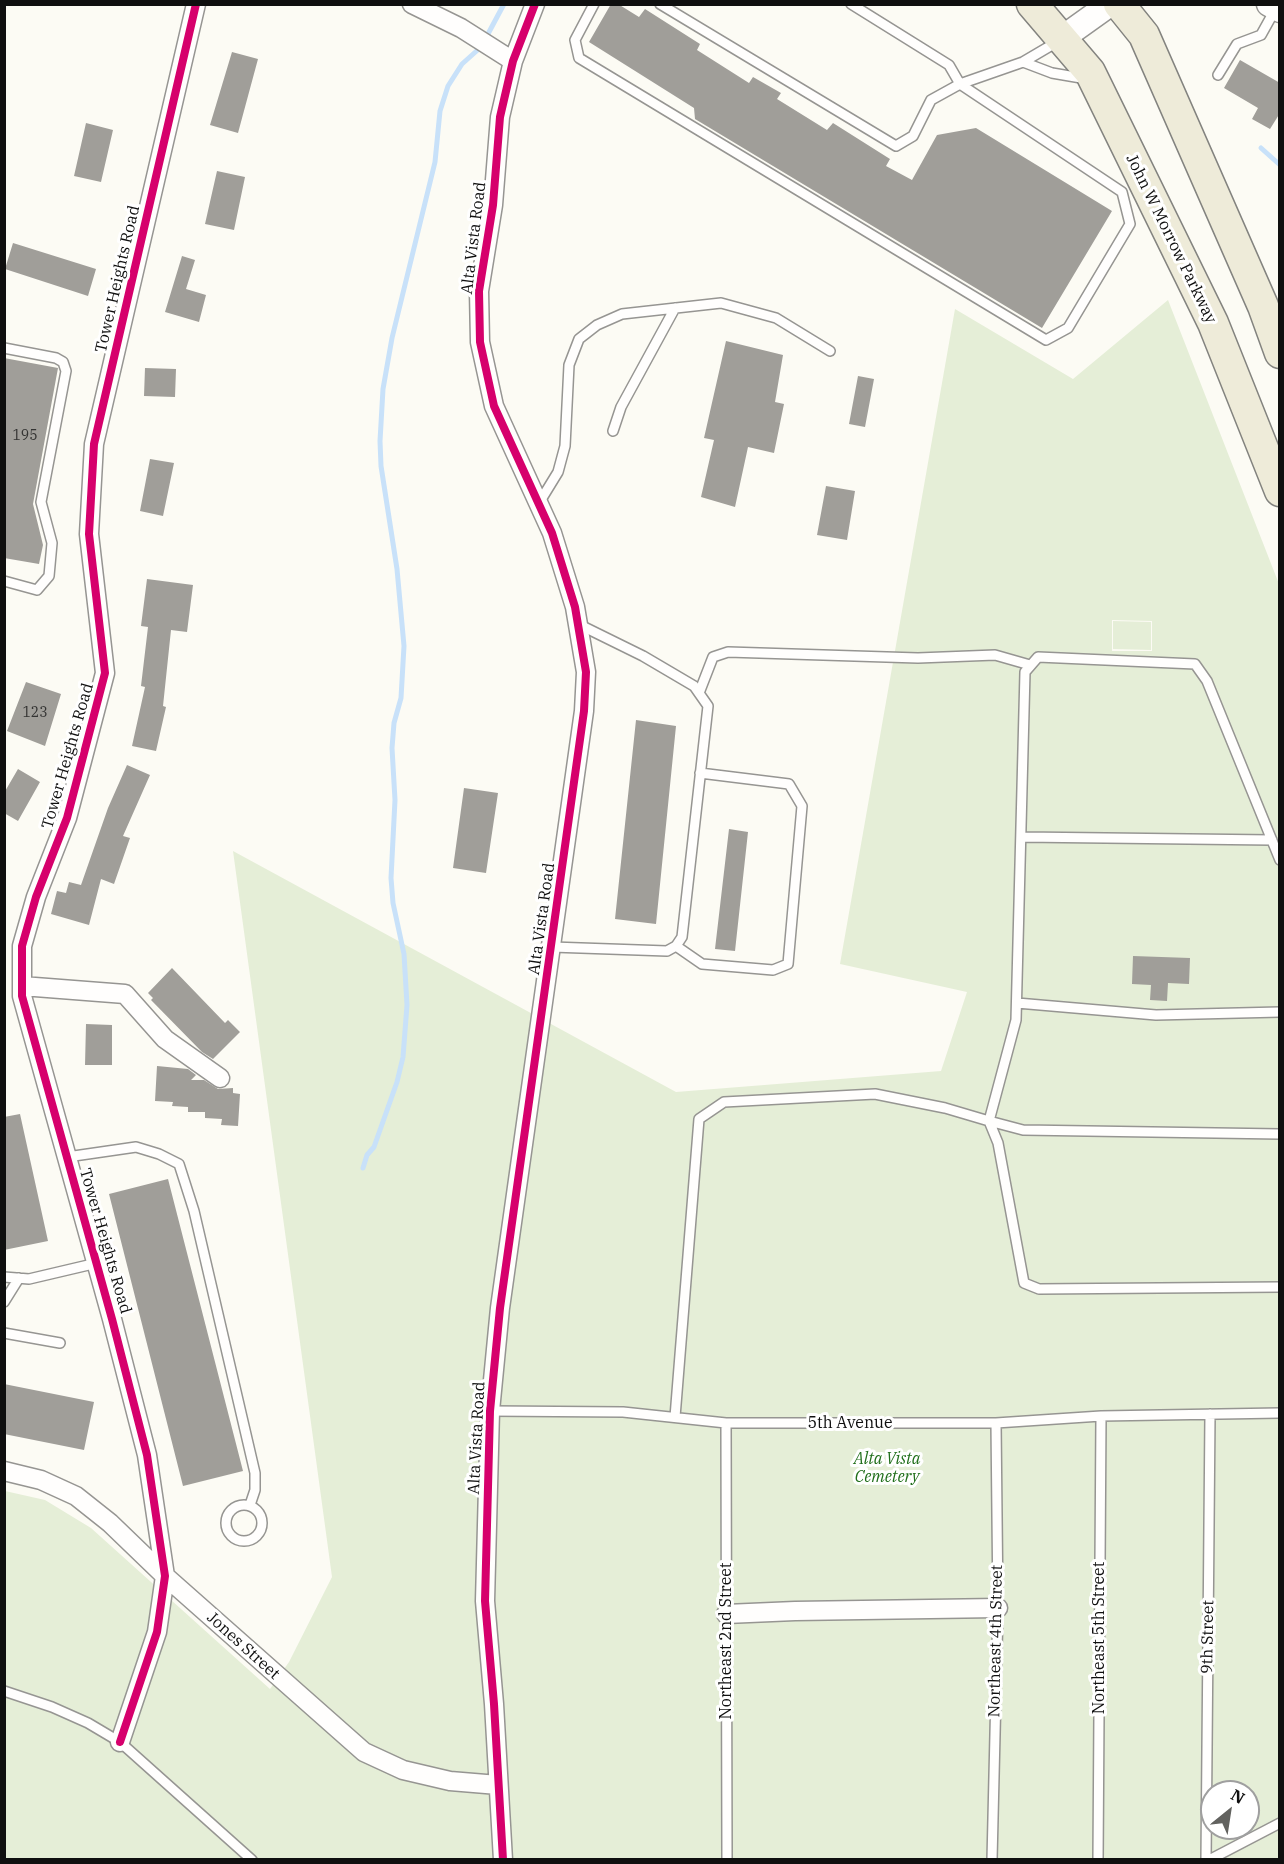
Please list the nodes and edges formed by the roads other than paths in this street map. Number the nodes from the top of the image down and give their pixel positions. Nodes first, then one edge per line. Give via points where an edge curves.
1 (196, 4) edge
2 (412, 4) edge
3 (535, 4) edge
4 (594, 4) edge
5 (660, 4) edge
6 (850, 4) edge
7 (1032, 4) edge
8 (1110, 4) edge
9 (1119, 4) edge
10 (1275, 7) edge
11 (1061, 39) junction
12 (513, 61) junction
13 (1023, 62) junction
14 (1218, 75) dead end
15 (1094, 80) junction
16 (960, 84) junction
17 (675, 308) junction
18 (4, 348) edge
19 (830, 351) dead end
20 (1280, 353) edge
21 (613, 431) dead end
22 (1280, 491) edge
23 (539, 503) junction
24 (4, 581) edge
25 (578, 624) junction
26 (1030, 665) junction
27 (699, 693) junction
28 (700, 773) junction
29 (1022, 837) junction
30 (1272, 840) junction
31 (1280, 860) edge
32 (676, 946) junction
33 (552, 947) junction
34 (22, 986) junction
35 (1017, 1003) junction
36 (1280, 1011) edge
37 (220, 1078) dead end
38 (989, 1121) junction
39 (1280, 1134) edge
40 (67, 1156) junction
41 (97, 1263) junction
42 (4, 1277) edge
43 (19, 1278) junction
44 (1280, 1287) edge
45 (4, 1302) edge
46 (4, 1333) edge
47 (60, 1343) dead end
48 (490, 1411) junction
49 (1280, 1413) edge
50 (1210, 1414) junction
51 (1101, 1416) junction
52 (675, 1417) junction
53 (996, 1423) junction
54 (726, 1424) junction
55 (4, 1471) edge
56 (250, 1505) dead end
57 (165, 1576) junction
58 (998, 1608) junction
59 (726, 1614) junction
60 (4, 1691) edge
61 (120, 1742) junction
62 (498, 1785) junction
63 (1280, 1823) edge
64 (252, 1860) edge
65 (503, 1860) edge
66 (727, 1860) edge
67 (992, 1860) edge
68 (1098, 1860) edge
69 (1207, 1860) edge

1 - 34 street, Tower Heights Road via 94,444 89,534 105,673 67,818 22,945
2 - 12 street via 461,28
3 - 12 street, Alta Vista Road
4 - 16 lane via 575,40 579,58 1046,340 1068,328 1130,224 1122,192
5 - 16 lane via 896,146 913,136 931,100
6 - 16 lane via 949,65
7 - 11 main road, John W Morrow Parkway
8 - 11 street
9 - 20 main road via 1144,35
10 - 14 lane via 1261,35 1237,44
11 - 13 lane
11 - 15 main road, John W Morrow Parkway
12 - 23 street, Alta Vista Road via 500,117 493,205 479,291 480,342 494,406
13 - 15 lane via 1052,73
13 - 16 lane
15 - 22 main road, John W Morrow Parkway via 1213,323
17 - 19 lane via 721,303 776,318
17 - 21 lane via 621,407
17 - 23 lane via 622,314 597,325 579,339 569,365 565,447 558,472
18 - 24 lane via 56,358 63,362 66,371 41,502 52,543 49,576 37,590
23 - 25 street, Alta Vista Road via 552,533
25 - 27 lane via 643,656 694,686
25 - 33 street, Alta Vista Road via 586,672 584,711
26 - 27 lane via 995,655 918,658 728,652 712,657
26 - 29 lane via 1025,672
26 - 30 lane via 1038,657 1195,664 1207,681
27 - 28 lane via 708,706
28 - 32 lane via 682,937
28 - 32 lane via 789,784 802,806 788,963 773,970 702,964
29 - 30 lane
29 - 35 lane
30 - 31 lane
32 - 33 lane via 667,951
33 - 48 street, Alta Vista Road via 500,1308
34 - 37 street via 125,994 165,1040
34 - 40 street, Tower Heights Road
35 - 36 lane via 1156,1015
35 - 38 lane
38 - 39 lane via 1023,1130
38 - 44 lane via 998,1143 1024,1283 1039,1289
38 - 52 lane via 875,1094 724,1102 699,1119
40 - 41 street, Tower Heights Road
40 - 56 lane via 136,1147 179,1164 194,1211 255,1473
41 - 43 lane
41 - 57 street, Tower Heights Road via 147,1455
42 - 43 lane
43 - 45 lane
46 - 47 lane
48 - 52 lane, 5th Avenue via 623,1412
48 - 62 street, Alta Vista Road via 485,1601
49 - 50 lane, 5th Avenue
50 - 51 lane, 5th Avenue
50 - 69 lane, 9th Street
51 - 53 lane, 5th Avenue
51 - 68 lane, Northeast 5th Street
52 - 54 lane, 5th Avenue
53 - 54 lane, 5th Avenue
53 - 58 lane, Northeast 4th Street
54 - 59 lane, Northeast 2nd Street
55 - 57 street, Jones Street via 41,1480 76,1496 110,1522
57 - 61 street, Tower Heights Road via 157,1632
57 - 62 street, Jones Street via 364,1752 403,1770 450,1781
58 - 59 street
58 - 67 lane, Northeast 4th Street
59 - 66 lane, Northeast 2nd Street
60 - 61 lane via 52,1707
61 - 64 lane
62 - 65 street, Alta Vista Road
63 - 69 lane

